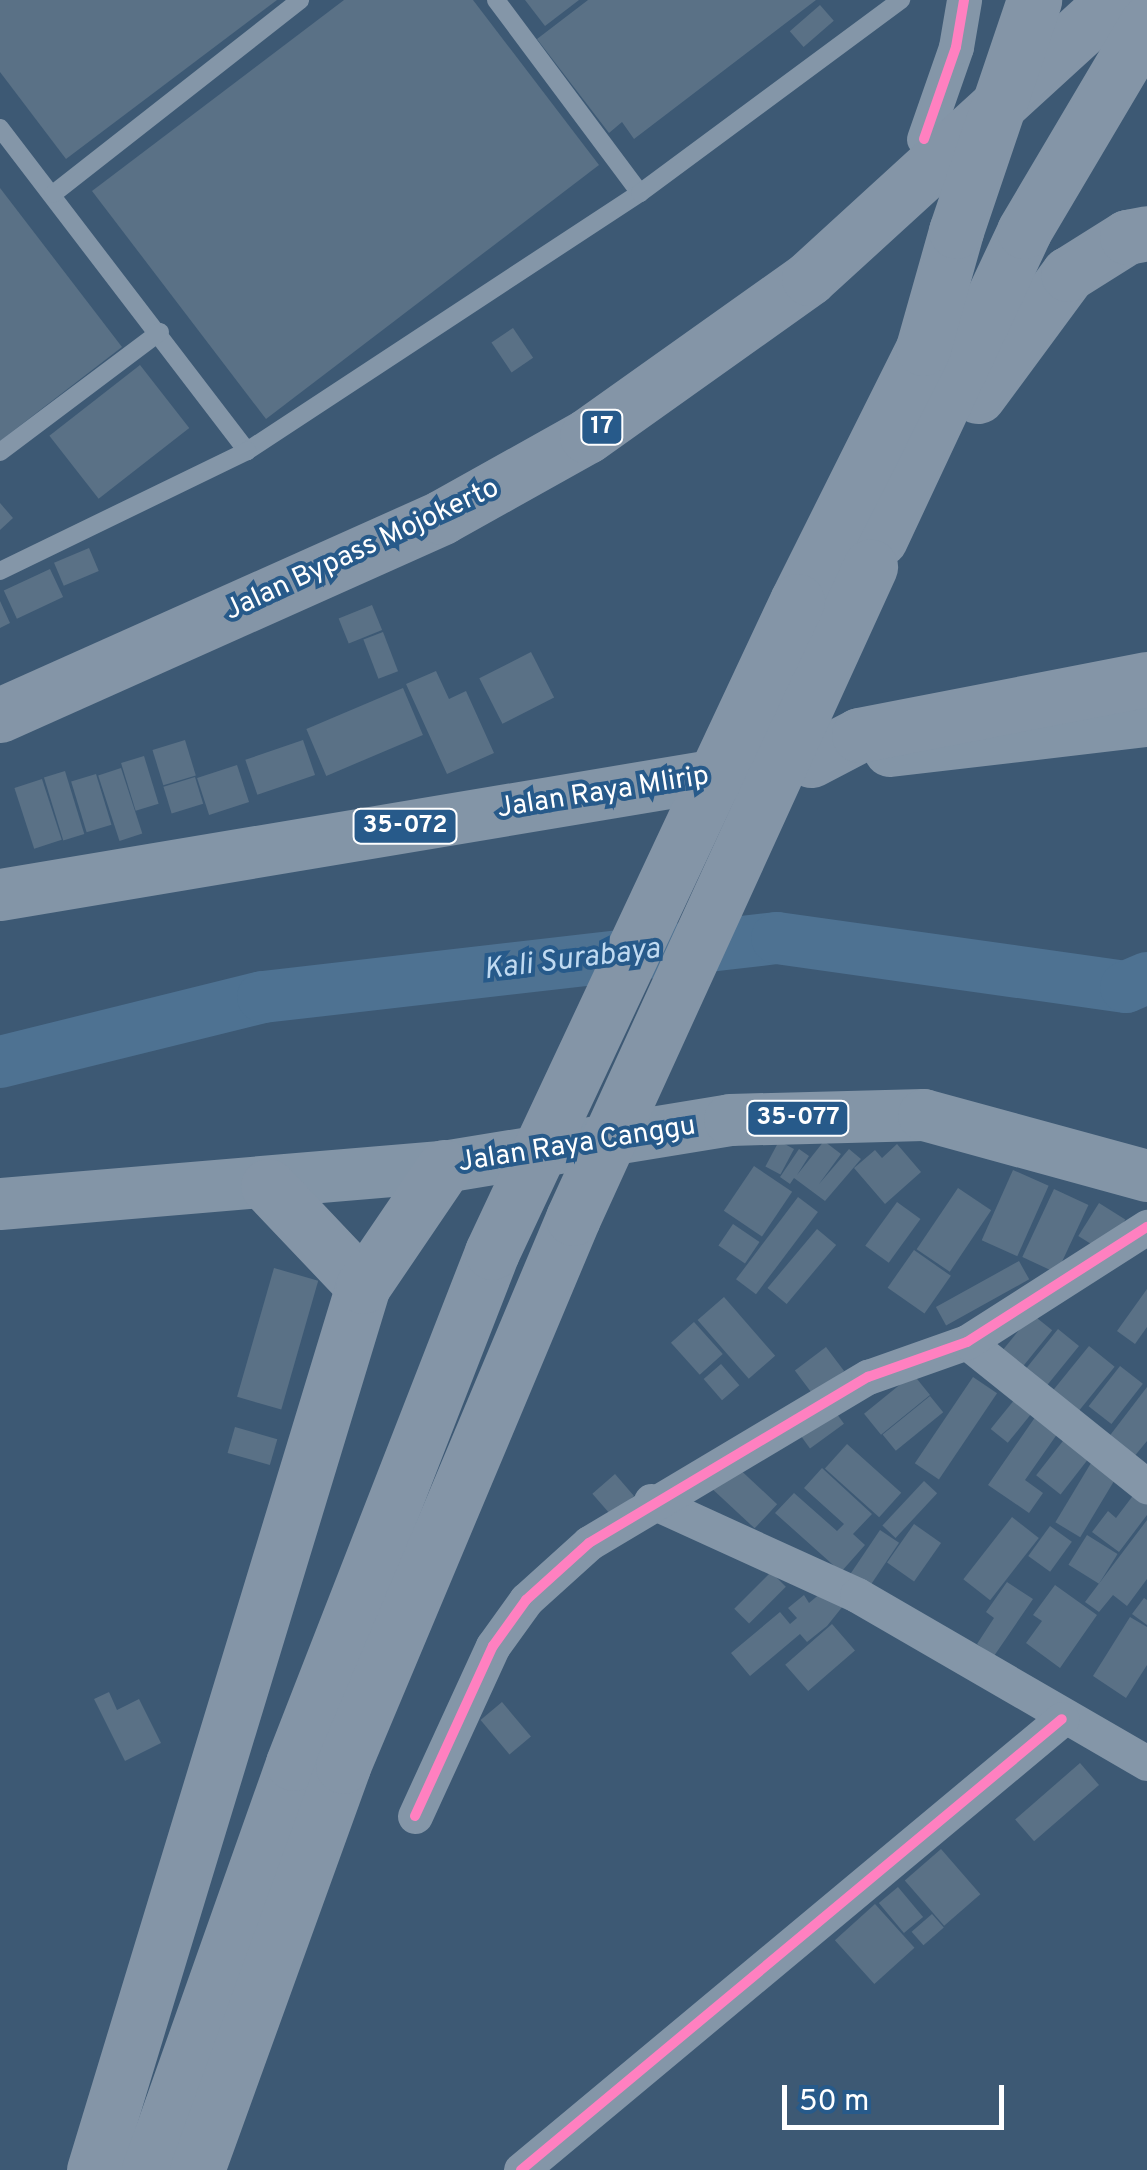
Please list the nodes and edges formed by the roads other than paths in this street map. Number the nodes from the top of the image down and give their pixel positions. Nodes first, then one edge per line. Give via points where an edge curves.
1 (300, 0) edge
2 (496, 0) edge
3 (901, 0) edge
4 (964, 0) edge
5 (1034, 0) edge
6 (1078, 0) edge
7 (1113, 0) edge
8 (1147, 22) edge
9 (0, 128) edge
10 (924, 139) junction
11 (640, 192) junction
12 (52, 194) junction
13 (1147, 233) edge
14 (160, 332) junction
15 (248, 451) junction
16 (0, 452) edge
17 (875, 553) junction
18 (0, 571) edge
19 (1147, 679) edge
20 (0, 684) edge
21 (1147, 708) edge
22 (0, 715) edge
23 (1147, 721) edge
24 (1090, 729) junction
25 (811, 760) junction
26 (0, 895) edge
27 (444, 1167) junction
28 (1147, 1176) edge
29 (268, 1186) junction
30 (0, 1204) edge
31 (1147, 1228) edge
32 (363, 1286) junction
33 (967, 1342) junction
34 (1147, 1486) edge
35 (651, 1501) junction
36 (1062, 1719) junction
37 (1147, 1763) edge
38 (414, 1816) dead end
39 (94, 2170) edge
40 (148, 2170) edge
41 (196, 2170) edge
42 (521, 2170) edge

1 - 12 lane
2 - 11 lane
3 - 11 lane
4 - 10 street via 956,47
5 - 40 highway, bridge via 922,348 492,1252 293,1764
6 - 10 highway, Jalan Bypass Mojokerto / 17
7 - 22 highway, Jalan Bypass Mojokerto / 17 via 809,278 587,436 442,517
8 - 17 highway via 1024,231
9 - 12 lane
10 - 20 highway, Jalan Bypass Mojokerto / 17 via 742,296 602,388 372,517
11 - 15 lane
12 - 14 lane
13 - 17 highway via 1068,274 1020,332
14 - 15 lane
14 - 16 lane
15 - 18 lane
17 - 41 highway, bridge via 574,1218 343,1766
19 - 25 highway via 858,735
21 - 24 main road, Jalan Raya Mlirip / 35-072
23 - 24 main road, Jalan Raya Mlirip / 35-072
24 - 25 main road, Jalan Raya Mlirip / 35-072
25 - 26 main road, Jalan Raya Mlirip / 35-072
27 - 28 main road, Jalan Raya Canggu / 35-077 via 730,1120 924,1114
27 - 29 main road, Jalan Raya Canggu / 35-077
27 - 32 highway
29 - 30 main road, Jalan Raya Canggu / 35-077
29 - 32 highway
31 - 33 street
32 - 39 highway
33 - 34 street
33 - 35 street via 868,1377
35 - 36 street via 857,1595
35 - 38 street via 589,1543 526,1600 493,1646
36 - 37 street
36 - 42 street

